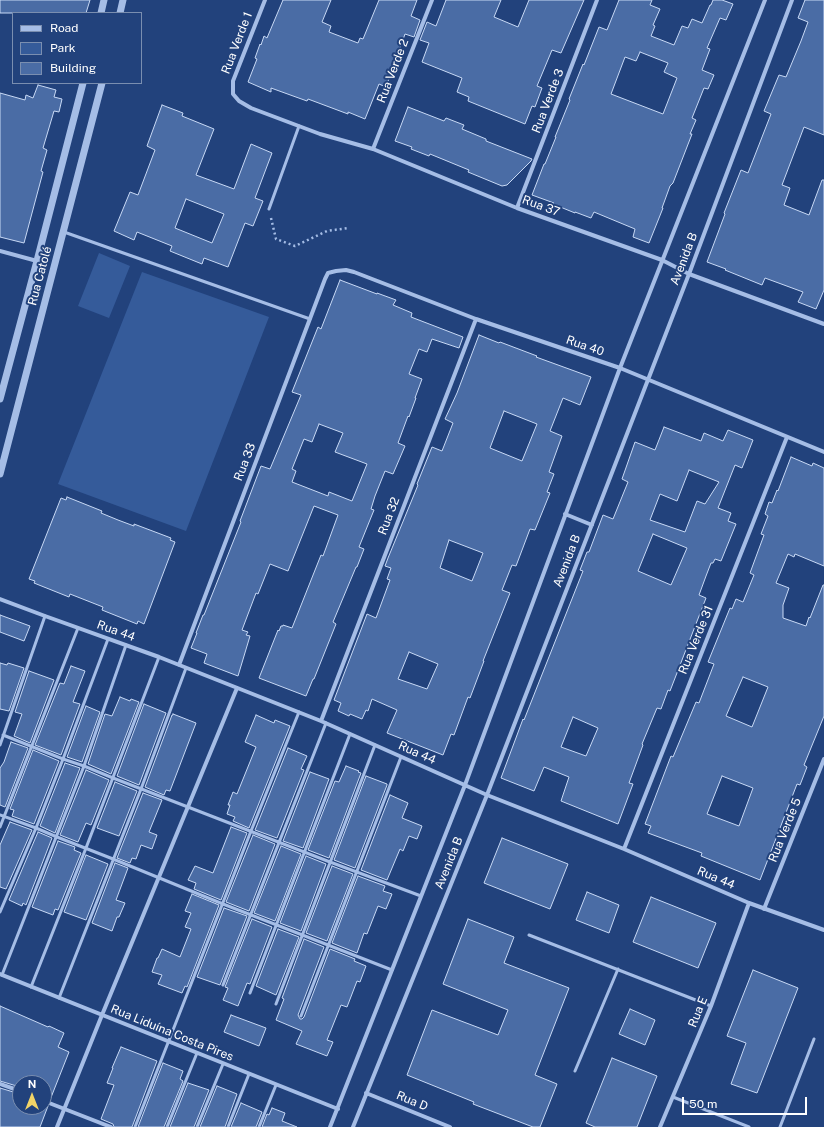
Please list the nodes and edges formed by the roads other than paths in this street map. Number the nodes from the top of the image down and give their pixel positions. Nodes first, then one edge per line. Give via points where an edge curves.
1 (104, 0) edge
2 (123, 0) edge
3 (265, 0) edge
4 (432, 0) edge
5 (597, 0) edge
6 (765, 0) edge
7 (792, 0) edge
8 (101, 12) edge
9 (120, 12) edge
10 (83, 84) edge
11 (102, 84) edge
12 (251, 108) joint
13 (298, 126) junction
14 (373, 150) junction
15 (517, 208) junction
16 (269, 209) road end
17 (63, 232) junction
18 (0, 251) edge
19 (662, 260) junction
20 (37, 261) junction
21 (336, 271) joint
22 (689, 274) junction
23 (310, 319) junction
24 (476, 319) junction
25 (824, 324) edge
26 (620, 368) junction
27 (647, 380) junction
28 (0, 399) edge
29 (787, 437) junction
30 (824, 452) edge
31 (0, 474) edge
32 (565, 514) junction
33 (592, 525) junction
34 (0, 599) edge
35 (45, 616) junction
36 (78, 628) junction
37 (108, 639) junction
38 (126, 645) junction
39 (159, 657) junction
40 (179, 665) junction
41 (186, 668) junction
42 (237, 688) junction
43 (299, 712) junction
44 (321, 721) junction
45 (326, 723) junction
46 (350, 734) junction
47 (3, 735) junction
48 (0, 745) edge
49 (375, 745) junction
50 (32, 746) junction
51 (402, 757) junction
52 (63, 759) junction
53 (824, 759) edge
54 (84, 766) junction
55 (113, 778) junction
56 (465, 785) junction
57 (141, 789) junction
58 (487, 795) junction
59 (188, 807) junction
60 (2, 816) edge
61 (0, 827) edge
62 (36, 828) junction
63 (251, 831) junction
64 (56, 837) junction
65 (279, 842) junction
66 (86, 848) junction
67 (624, 849) junction
68 (304, 852) junction
69 (113, 859) junction
70 (330, 862) junction
71 (357, 872) junction
72 (159, 878) junction
73 (421, 896) junction
74 (750, 903) junction
75 (223, 904) junction
76 (764, 908) junction
77 (0, 912) edge
78 (251, 915) junction
79 (276, 925) junction
80 (824, 930) edge
81 (529, 935) dead end
82 (302, 936) junction
83 (329, 946) junction
84 (618, 969) junction
85 (392, 970) junction
86 (1, 975) edge
87 (0, 980) edge
88 (223, 985) dead end
89 (30, 986) junction
90 (250, 993) dead end
91 (59, 998) junction
92 (276, 1004) dead end
93 (711, 1006) junction
94 (102, 1015) junction
95 (301, 1016) dead end
96 (814, 1039) dead end
97 (169, 1042) junction
98 (197, 1053) junction
99 (223, 1064) junction
100 (575, 1071) dead end
101 (249, 1074) junction
102 (0, 1084) edge
103 (276, 1085) junction
104 (12, 1088) edge
105 (366, 1093) junction
106 (672, 1097) junction
107 (52, 1104) edge
108 (65, 1109) junction
109 (338, 1110) junction
110 (57, 1127) edge
111 (111, 1127) edge
112 (136, 1127) edge
113 (167, 1127) edge
114 (198, 1127) edge
115 (228, 1127) edge
116 (259, 1127) edge
117 (330, 1127) edge
118 (353, 1127) edge
119 (450, 1127) edge
120 (660, 1127) edge
121 (749, 1127) edge
122 (780, 1127) edge

1 - 8 street
2 - 9 street
3 - 12 street, Rua Verde 1 via 233,81 233,94
4 - 14 street, Rua Verde 2
5 - 15 street, Rua Verde 3
6 - 19 street, Avenida B
7 - 22 street, Avenida B
10 - 20 street, Rua Catolé
11 - 17 street, Rua Catolé
12 - 13 street, Rua 37
13 - 14 street, Rua 37
13 - 16 lane
14 - 15 street, Rua 37
15 - 19 street, Rua 37
17 - 23 lane
17 - 31 street, Rua Catolé
18 - 20 street
19 - 22 street, Rua 37
19 - 26 street, Avenida B
20 - 28 street, Rua Catolé
21 - 23 street, Rua 33 via 328,273
21 - 24 street, Rua 40 via 354,272
22 - 25 street, Rua 37
22 - 27 street, Avenida B
23 - 40 street, Rua 33
24 - 26 street, Rua 40
24 - 44 street, Rua 32
26 - 27 street, Rua 40
26 - 32 street, Avenida B
27 - 29 street, Rua 40
27 - 33 street, Avenida B
29 - 30 street, Rua 40
29 - 67 street, Rua Verde 31
32 - 33 street
32 - 56 street, Avenida B
33 - 58 street, Avenida B
34 - 35 street, Rua 44
35 - 36 street, Rua 44
35 - 47 lane
36 - 37 street, Rua 44
36 - 50 lane
37 - 38 street, Rua 44
37 - 52 lane
38 - 39 street, Rua 44
38 - 54 lane
39 - 40 street, Rua 44
39 - 55 lane
40 - 41 street, Rua 44
41 - 42 street, Rua 44
41 - 57 lane
42 - 43 street, Rua 44
42 - 59 street
43 - 44 street, Rua 44
43 - 63 lane
44 - 45 street, Rua 44
45 - 46 street, Rua 44
45 - 65 lane
46 - 49 street, Rua 44
46 - 68 lane
47 - 48 lane
47 - 50 lane
49 - 51 street, Rua 44
49 - 70 lane
50 - 52 lane
50 - 60 lane
51 - 56 street, Rua 44
51 - 71 lane
52 - 54 lane
52 - 62 lane
53 - 76 street, Rua Verde 5
54 - 55 lane
54 - 64 lane
55 - 57 lane
55 - 66 lane
56 - 58 street, Rua 44
56 - 73 street, Avenida B
57 - 59 lane
57 - 69 lane
58 - 67 street, Rua 44
58 - 105 street, Avenida B
59 - 63 lane
59 - 72 street
60 - 61 lane
60 - 62 lane
62 - 64 lane
62 - 77 lane
63 - 65 lane
63 - 75 lane
64 - 66 lane
64 - 86 lane
65 - 68 lane
65 - 78 lane
66 - 69 lane
66 - 89 lane
67 - 74 street, Rua 44
68 - 70 lane
68 - 79 lane
69 - 72 lane
69 - 91 lane
70 - 71 lane
70 - 82 lane
71 - 73 lane
71 - 83 lane
72 - 75 lane
72 - 94 street
73 - 85 street, Avenida B
74 - 76 street, Rua 44
74 - 93 street, Rua E
75 - 78 lane
75 - 97 lane
76 - 80 street, Rua 44
78 - 79 lane
78 - 88 lane
79 - 82 lane
79 - 90 lane
81 - 84 lane
82 - 83 lane
82 - 92 lane
83 - 85 lane
83 - 95 lane
84 - 93 lane
84 - 100 lane
85 - 109 street, Avenida B
86 - 87 street
86 - 89 street, Rua Liduína Costa Pires
89 - 91 street, Rua Liduína Costa Pires
91 - 94 street, Rua Liduína Costa Pires
93 - 106 street, Rua E
94 - 97 street, Rua Liduína Costa Pires
94 - 108 street
96 - 122 lane
97 - 98 street, Rua Liduína Costa Pires
97 - 112 lane
98 - 99 street, Rua Liduína Costa Pires
98 - 113 lane
99 - 101 street, Rua Liduína Costa Pires
99 - 114 lane
101 - 103 street, Rua Liduína Costa Pires
101 - 115 lane
102 - 104 street
103 - 109 street, Rua Liduína Costa Pires
103 - 116 lane
105 - 118 street, Avenida B
105 - 119 street, Rua D
106 - 120 street, Rua E
106 - 121 lane
107 - 108 street
108 - 110 street
108 - 111 street
109 - 117 street, Avenida B

